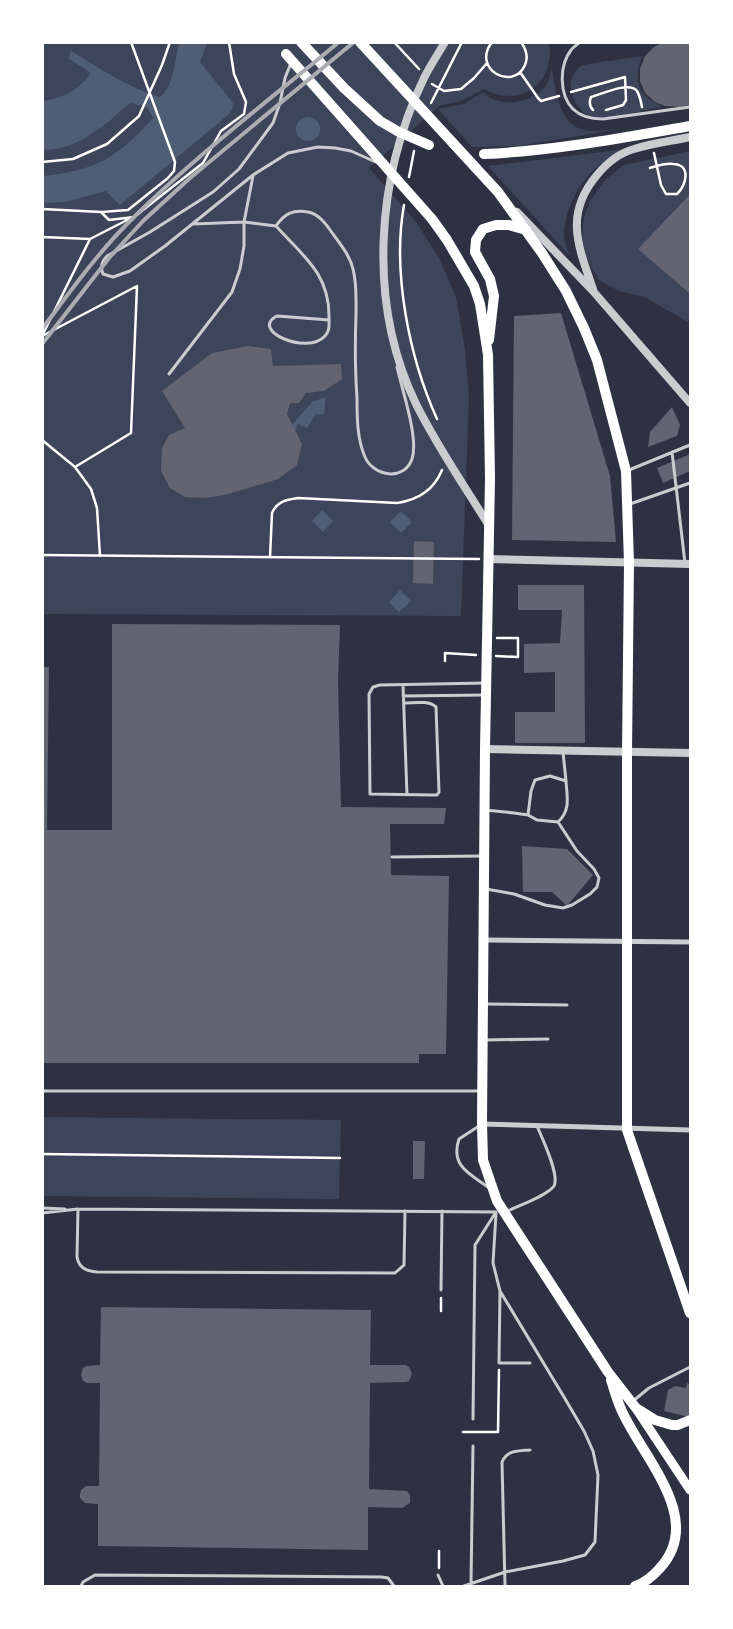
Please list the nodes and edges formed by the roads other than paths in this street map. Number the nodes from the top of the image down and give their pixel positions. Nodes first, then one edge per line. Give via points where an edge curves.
1 (301, 42) edge
2 (360, 42) edge
3 (445, 42) edge
4 (580, 42) edge
5 (289, 57) joint
6 (690, 107) edge
7 (690, 126) edge
8 (690, 137) edge
9 (429, 145) dead end
10 (484, 154) dead end
11 (383, 165) junction
12 (253, 175) junction
13 (498, 192) junction
14 (244, 222) junction
15 (192, 224) junction
16 (276, 226) junction
17 (526, 230) junction
18 (594, 291) junction
19 (329, 320) junction
20 (392, 339) junction
21 (488, 355) junction
22 (169, 374) dead end
23 (690, 401) edge
24 (690, 445) edge
25 (672, 452) junction
26 (626, 471) junction
27 (690, 483) edge
28 (677, 489) junction
29 (627, 505) junction
30 (488, 524) junction
31 (488, 559) junction
32 (629, 563) junction
33 (688, 564) edge
34 (486, 683) junction
35 (403, 685) junction
36 (486, 695) junction
37 (403, 696) junction
38 (404, 703) junction
39 (485, 750) junction
40 (563, 752) junction
41 (627, 753) junction
42 (690, 754) edge
43 (566, 781) junction
44 (407, 795) junction
45 (485, 810) junction
46 (528, 815) junction
47 (558, 822) junction
48 (484, 856) junction
49 (392, 857) dead end
50 (484, 888) junction
51 (484, 940) junction
52 (627, 941) junction
53 (690, 942) edge
54 (484, 1004) junction
55 (567, 1005) dead end
56 (548, 1038) dead end
57 (483, 1040) junction
58 (42, 1091) edge
59 (482, 1091) junction
60 (482, 1124) junction
61 (537, 1126) junction
62 (627, 1130) junction
63 (690, 1130) edge
64 (494, 1190) junction
65 (42, 1208) edge
66 (78, 1209) junction
67 (405, 1210) junction
68 (442, 1211) junction
69 (501, 1212) junction
70 (42, 1213) edge
71 (441, 1290) road end
72 (500, 1291) junction
73 (690, 1313) edge
74 (530, 1363) dead end
75 (690, 1367) edge
76 (608, 1372) junction
77 (634, 1405) junction
78 (473, 1419) dead end
79 (690, 1420) edge
80 (473, 1446) dead end
81 (530, 1450) dead end
82 (690, 1490) edge
83 (505, 1572) junction
84 (438, 1575) road end
85 (471, 1584) junction
86 (81, 1586) edge
87 (394, 1586) edge
88 (443, 1586) edge
89 (464, 1586) edge
90 (505, 1586) edge
91 (636, 1586) edge

1 - 9 main road via 380,121
2 - 13 main road
3 - 20 street via 425,76 406,122 392,178 383,263
4 - 6 lane via 571,50 562,80 565,96 573,109 584,116 603,119
5 - 11 main road
5 - 15 lane via 273,123 239,169 213,192 106,256 101,265 103,274 114,277 130,271
7 - 10 main road via 528,152
8 - 18 street via 633,149 616,157 586,188 576,227 580,252
11 - 12 lane via 351,151 318,147 288,153
11 - 21 main road via 432,219 474,286
12 - 14 lane
12 - 15 lane
13 - 17 main road
13 - 18 street
14 - 15 lane
14 - 16 lane
14 - 22 lane via 242,261 232,292
16 - 19 lane via 318,272 327,296
16 - 20 lane via 286,214 310,212 327,225 349,257 356,288 358,426 368,464 386,474 404,470 411,461 414,446
17 - 21 main road via 496,225 483,229 476,240 475,252 490,279 494,296
17 - 26 main road via 566,291 584,328 597,360
18 - 23 street
19 - 19 lane via 325,336 312,343 282,340 270,327 274,317 281,315
20 - 30 street via 416,402 443,455
21 - 30 main road
24 - 25 lane
25 - 26 lane
25 - 28 lane
26 - 29 main road
27 - 28 lane
28 - 29 lane
28 - 33 lane
29 - 32 main road
30 - 31 main road
31 - 32 street
31 - 34 main road
32 - 33 street
32 - 41 main road
34 - 35 lane
34 - 36 main road
35 - 37 lane
35 - 44 lane via 380,685 373,687 369,694 370,794
36 - 37 lane
36 - 39 main road
37 - 38 lane
38 - 44 lane
38 - 44 lane via 432,704 437,712 439,792 437,795
39 - 40 street
39 - 45 main road
40 - 41 street
40 - 43 lane
41 - 42 street
41 - 52 main road
43 - 46 lane via 550,776 535,780
43 - 47 lane via 567,806
45 - 46 lane
45 - 48 main road
46 - 47 lane via 537,820
47 - 50 lane via 577,851 594,868 599,878 598,887 563,908
48 - 49 lane
48 - 50 main road
50 - 51 main road
51 - 52 street
51 - 54 main road
52 - 53 street
52 - 62 main road
54 - 55 lane
54 - 57 main road
56 - 57 lane
57 - 59 main road
58 - 59 lane
59 - 60 main road
60 - 61 street
60 - 64 main road via 483,1160
60 - 64 lane via 460,1139 457,1155 464,1170
61 - 62 street
61 - 69 lane via 553,1168 555,1184 548,1192
62 - 63 street
62 - 73 main road
64 - 69 main road
65 - 66 lane
66 - 67 lane
66 - 67 lane via 78,1263 87,1271 396,1273 404,1265
66 - 70 lane
67 - 68 lane
68 - 69 lane
68 - 71 lane
69 - 72 lane via 493,1263
69 - 76 main road
69 - 78 lane via 475,1245
72 - 74 lane via 499,1363
72 - 83 lane via 584,1431 593,1451 598,1475 595,1542 591,1549 585,1555 563,1561
75 - 77 lane via 648,1388
76 - 77 main road
76 - 91 main road via 621,1410 670,1497 675,1520 676,1539 669,1559 655,1574
77 - 79 main road via 665,1424 678,1425
77 - 82 main road
80 - 85 lane
81 - 83 lane via 508,1452 502,1462
83 - 85 lane
83 - 90 lane
84 - 88 lane
85 - 89 lane
86 - 87 lane via 95,1575 382,1577 388,1578

